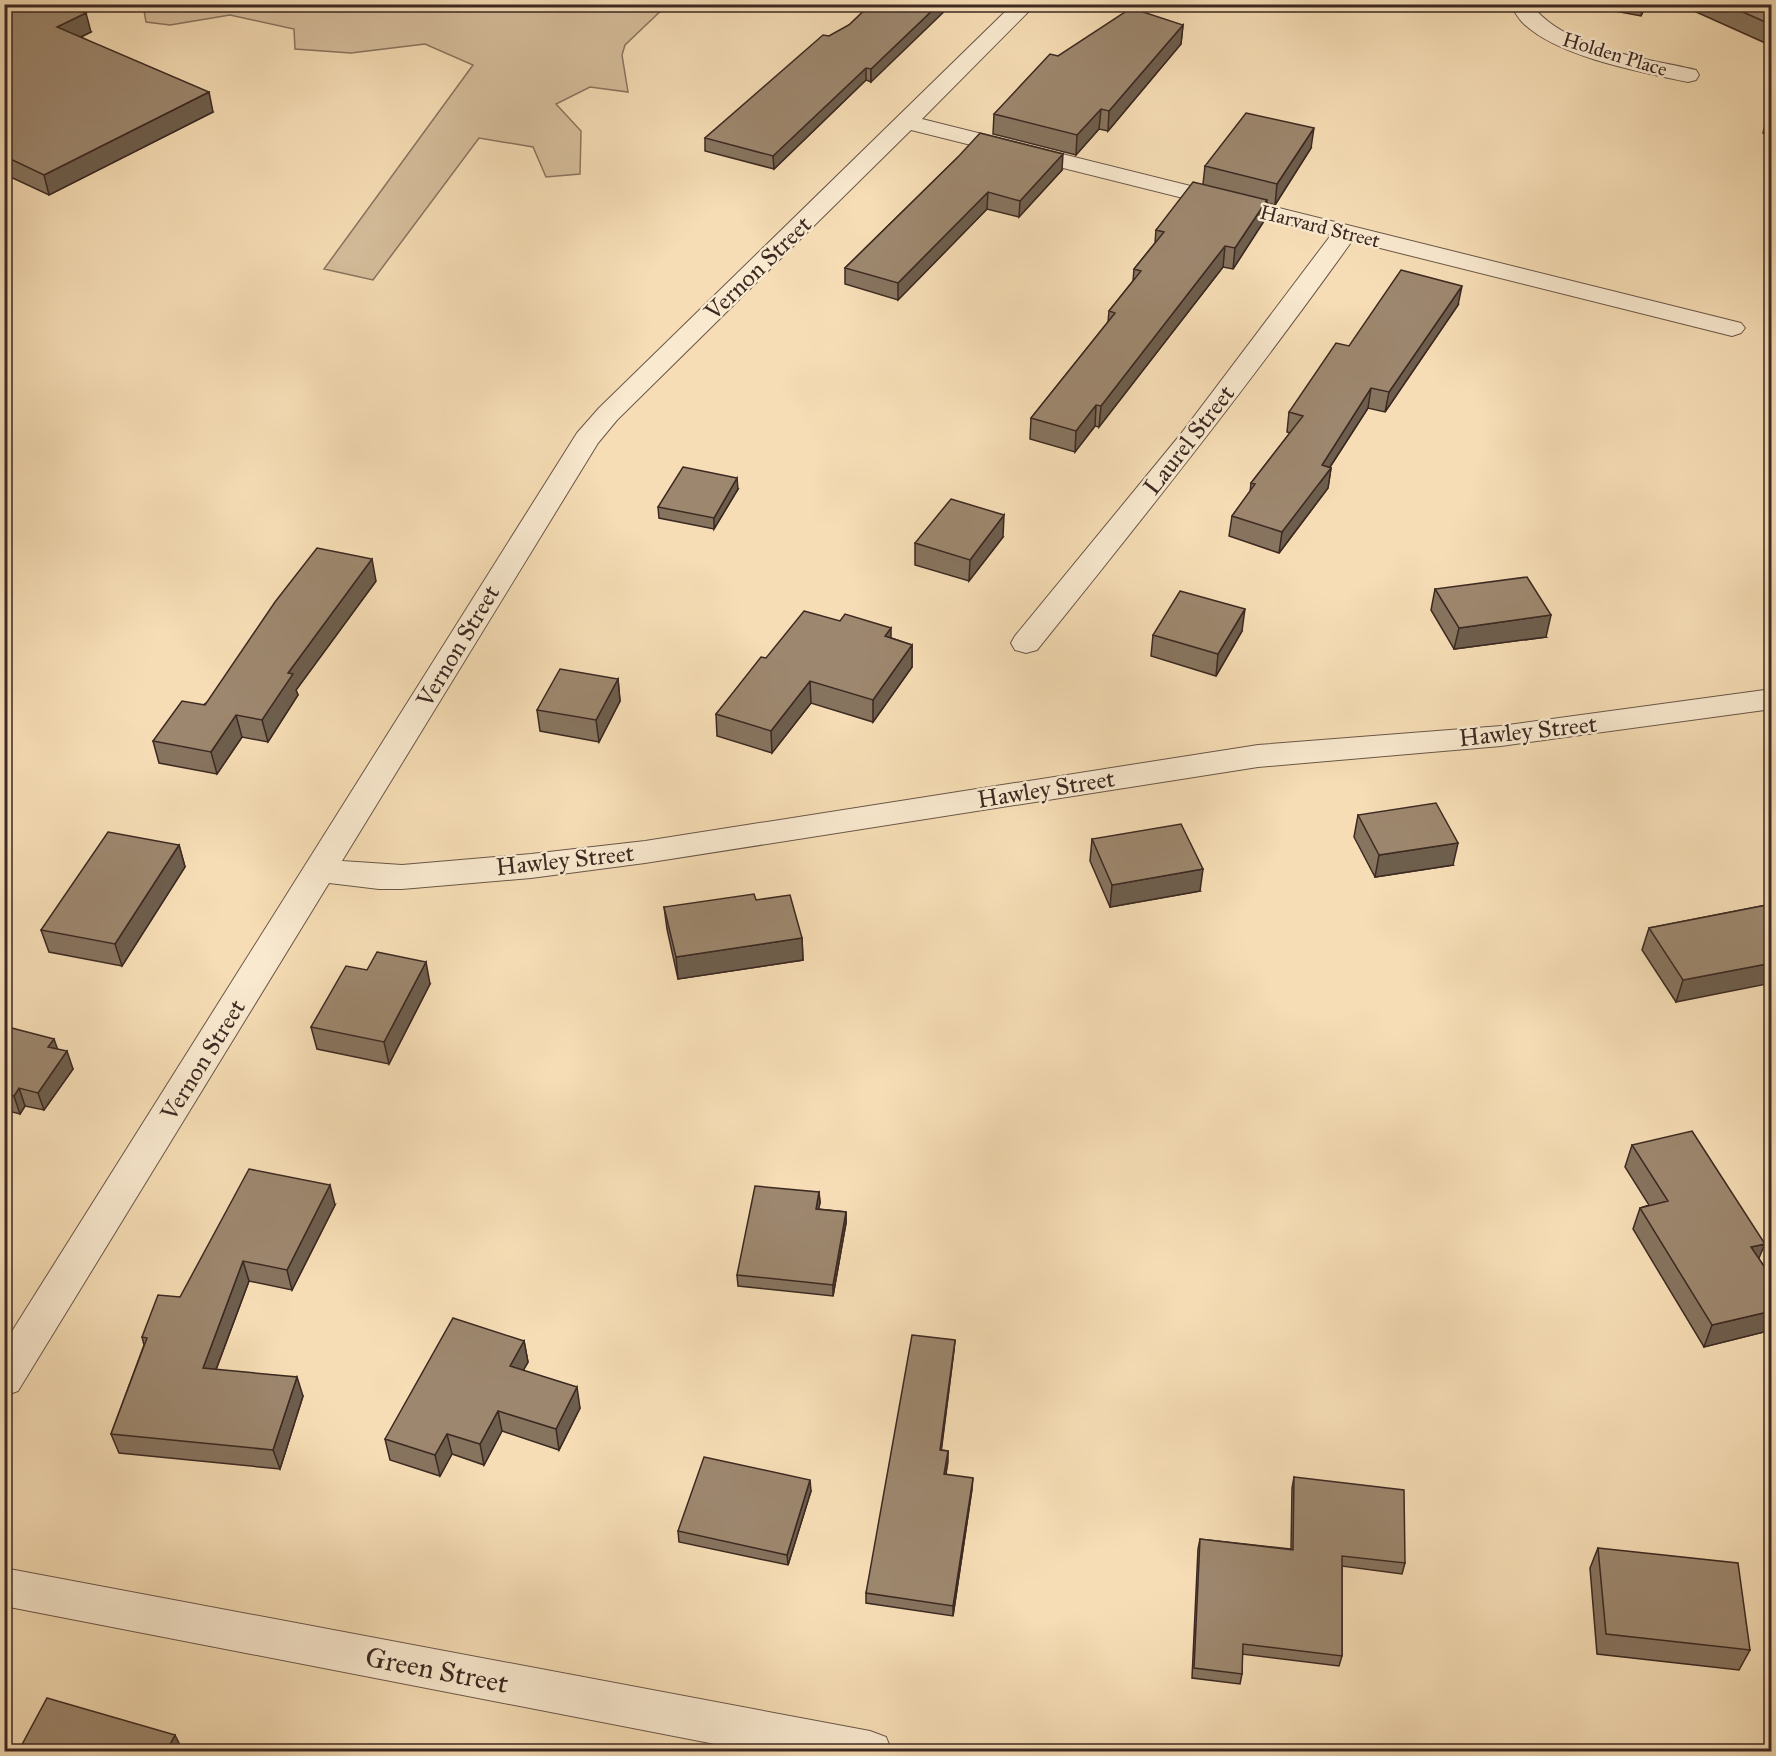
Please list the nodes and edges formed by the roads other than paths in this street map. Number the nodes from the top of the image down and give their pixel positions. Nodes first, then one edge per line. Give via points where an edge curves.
1 (1026, 4) edge
2 (1520, 4) edge
3 (1688, 75) dead end
4 (907, 122) junction
5 (1346, 232) junction
6 (1732, 328) dead end
7 (1026, 644) dead end
8 (1772, 699) edge
9 (320, 870) junction
10 (4, 1379) edge
11 (4, 1587) edge
12 (870, 1752) edge

1 - 4 street, Vernon Street
2 - 3 street, Holden Place via 1534,22 1566,40 1630,62
4 - 5 street, Harvard Street
4 - 9 street, Vernon Street via 587,439
5 - 6 street, Harvard Street
5 - 7 street, Laurel Street via 1122,527
8 - 9 street, Hawley Street via 1501,736 1258,756 588,859 402,877
9 - 10 street, Vernon Street
11 - 12 street, Green Street

